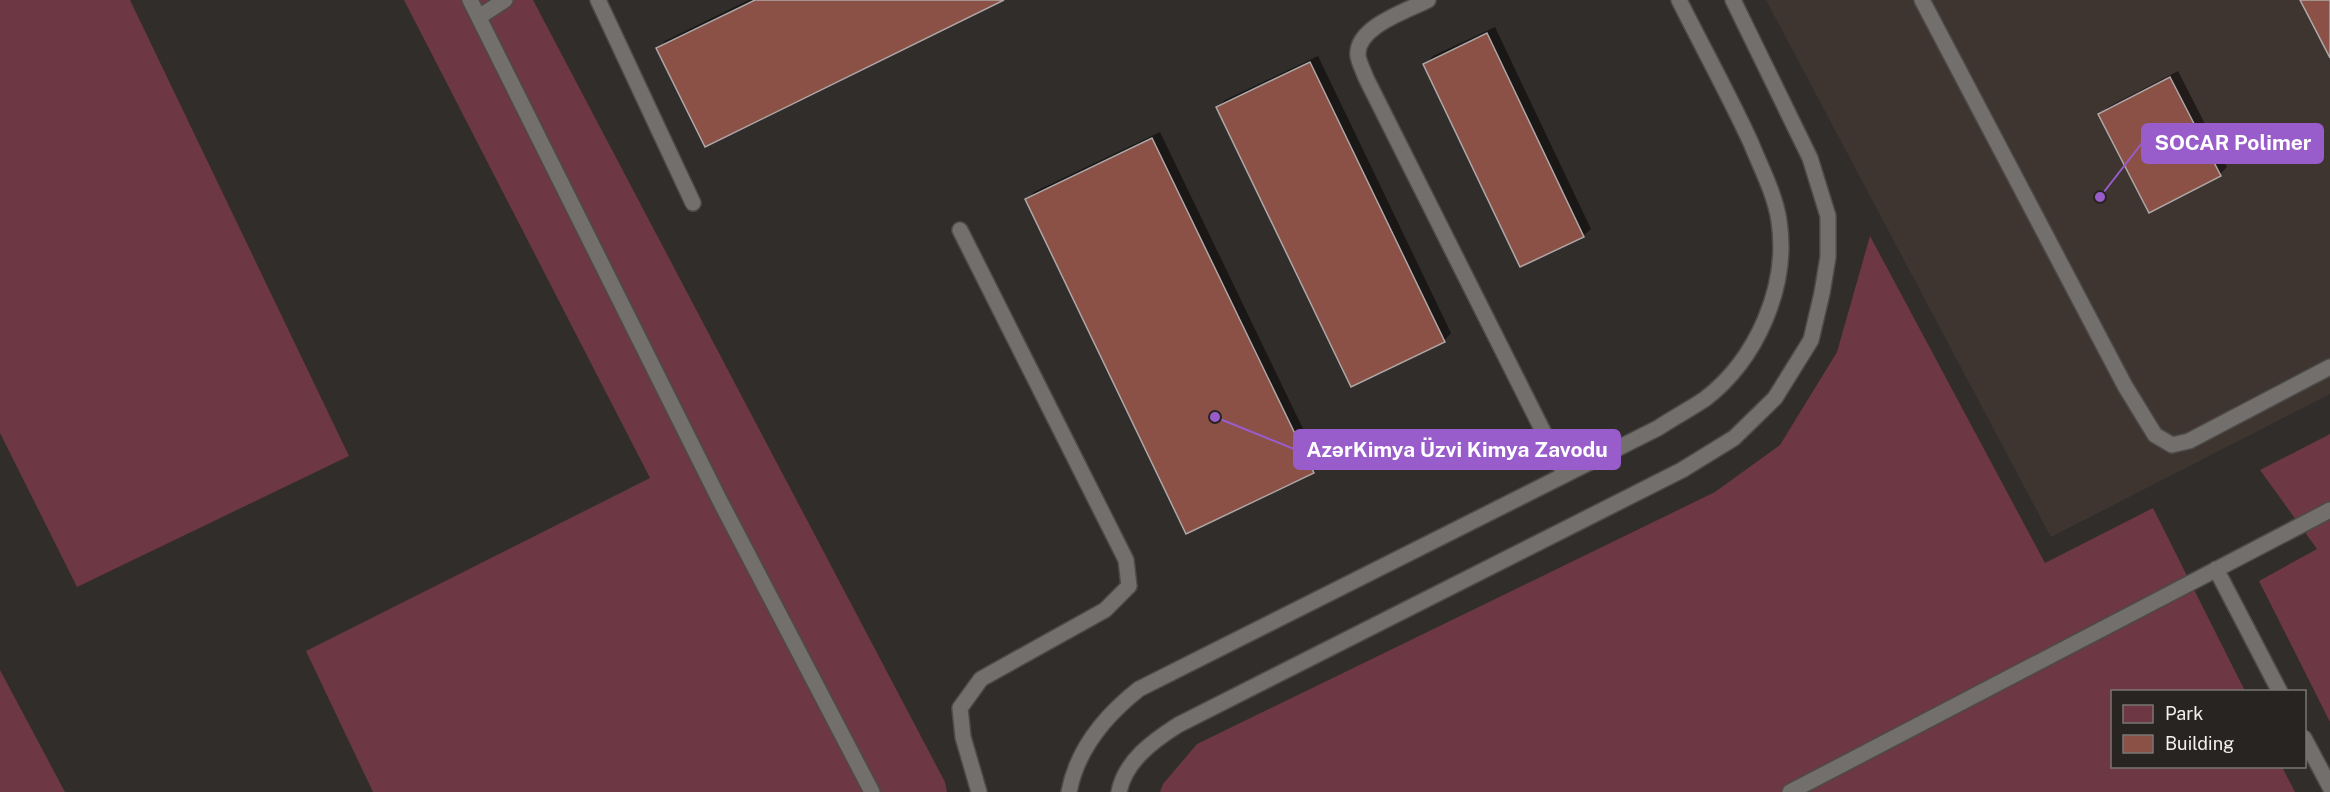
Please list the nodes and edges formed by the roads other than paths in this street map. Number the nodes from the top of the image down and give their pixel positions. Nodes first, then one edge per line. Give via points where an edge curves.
1 (470, 0) edge
2 (505, 0) edge
3 (598, 0) edge
4 (1428, 0) edge
5 (1679, 0) edge
6 (1733, 0) edge
7 (1922, 0) edge
8 (478, 17) junction
9 (693, 203) dead end
10 (960, 230) dead end
11 (2330, 367) edge
12 (1564, 473) junction
13 (2330, 510) edge
14 (2216, 570) junction
15 (2279, 690) edge
16 (2306, 742) edge
17 (2330, 787) edge
18 (872, 792) edge
19 (979, 792) edge
20 (1069, 792) edge
21 (1119, 792) edge
22 (1790, 792) edge

1 - 8 lane
2 - 8 lane
3 - 9 lane
4 - 12 lane via 1370,30 1359,43 1358,57
5 - 12 lane via 1764,173 1779,220 1781,257 1774,289 1763,326 1738,366 1706,398 1658,428
6 - 21 lane via 1810,158 1828,216 1826,266 1811,340 1775,398 1734,438 1682,470 1178,725 1134,759
7 - 11 lane via 2125,387 2155,435 2172,445 2189,441
8 - 18 lane via 718,499
10 - 19 lane via 1126,561 1129,586 1105,610 981,679 960,708 963,737
12 - 20 lane via 1139,689 1100,725 1082,754
13 - 14 lane
14 - 15 lane
14 - 22 lane
16 - 17 lane

